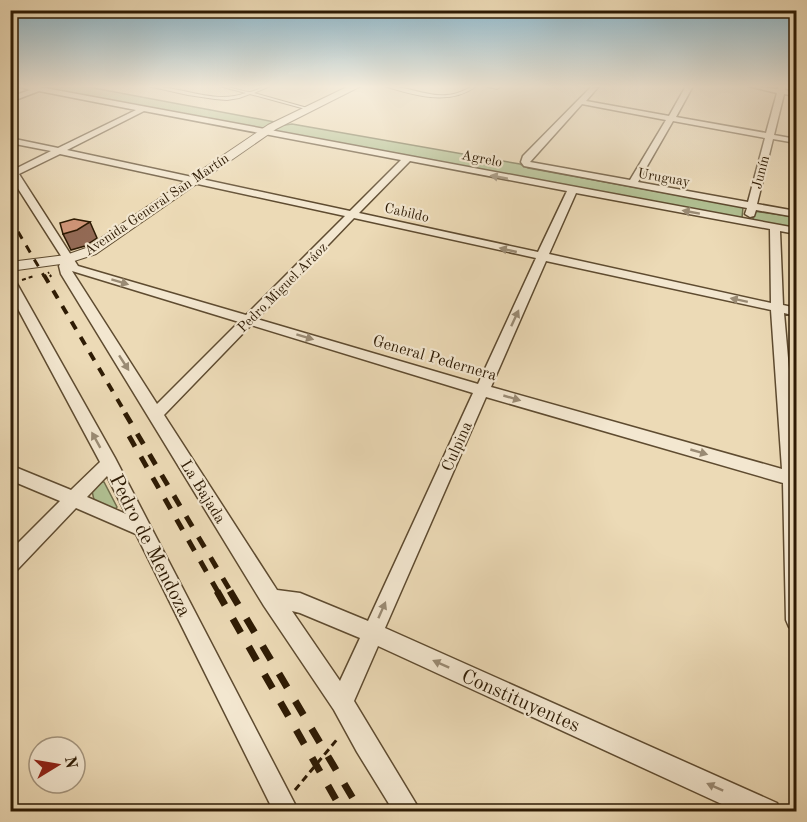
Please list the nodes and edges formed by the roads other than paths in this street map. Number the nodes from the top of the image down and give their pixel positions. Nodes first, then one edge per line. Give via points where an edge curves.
1 (112, 124) edge
2 (222, 124) edge
3 (280, 124) edge
4 (560, 124) edge
5 (669, 124) edge
6 (703, 124) edge
7 (772, 124) edge
8 (265, 132) junction
9 (769, 136) junction
10 (10, 140) edge
11 (796, 141) edge
12 (60, 150) junction
13 (407, 159) junction
14 (12, 170) edge
15 (193, 180) junction
16 (632, 185) junction
17 (572, 190) junction
18 (751, 207) junction
19 (796, 214) edge
20 (353, 215) junction
21 (748, 222) junction
22 (775, 227) junction
23 (796, 231) edge
24 (543, 258) junction
25 (68, 259) junction
26 (10, 267) edge
27 (10, 282) edge
28 (15, 301) edge
29 (777, 308) junction
30 (796, 312) edge
31 (249, 321) junction
32 (481, 390) junction
33 (156, 414) junction
34 (109, 463) junction
35 (10, 472) edge
36 (794, 479) edge
37 (73, 500) junction
38 (143, 529) junction
39 (10, 564) edge
40 (271, 599) junction
41 (796, 620) edge
42 (372, 633) junction
43 (342, 702) junction
44 (285, 808) edge
45 (409, 812) edge
46 (768, 812) edge

1 - 12 street
2 - 8 street, Agrelo
3 - 8 street, Avenida General San Martín
4 - 16 street, Uruguay via 526,158 527,165
5 - 16 street
6 - 9 street
7 - 9 street, Junín
8 - 13 street, Agrelo
8 - 15 street, Avenida General San Martín
9 - 11 street
9 - 18 street, Junín
10 - 12 street, Cabildo
12 - 14 street
12 - 15 street, Cabildo
17 -> 13 street, Agrelo
13 - 20 street, Pedro Miguel Aráoz
14 - 25 street, La Bajada
15 - 20 street, Cabildo
15 - 25 street, Avenida General San Martín via 91,251
16 - 18 street, Uruguay
21 -> 17 street, Agrelo
17 - 24 street, Culpina
18 - 19 street, Uruguay
18 - 21 street, Junín
24 -> 20 street, Cabildo
20 - 31 street, Pedro Miguel Aráoz
21 - 22 street, Agrelo
22 - 23 street, Agrelo
22 - 29 street
29 -> 24 street, Cabildo
32 -> 24 street, Culpina
25 - 26 street, Avenida General San Martín
25 -> 31 street, General Pedernera via 74,268
25 -> 33 street, La Bajada via 67,274
27 - 28 street, Pedro de Mendoza
34 -> 28 street, Pedro de Mendoza
29 - 30 street, Cabildo
29 - 36 street
31 -> 32 street, General Pedernera
31 - 33 street, Pedro Miguel Aráoz
32 -> 36 street, General Pedernera
42 -> 32 street, Culpina
33 - 40 street, La Bajada
34 - 37 street
34 - 38 street, Pedro de Mendoza
35 - 37 street
36 - 41 street
37 - 38 street
37 - 39 street
38 - 44 street, Pedro de Mendoza
40 - 42 street, Constituyentes via 300,603
40 - 43 street, La Bajada
42 - 43 street, Culpina
46 -> 42 street, Constituyentes
43 - 45 street, La Bajada

